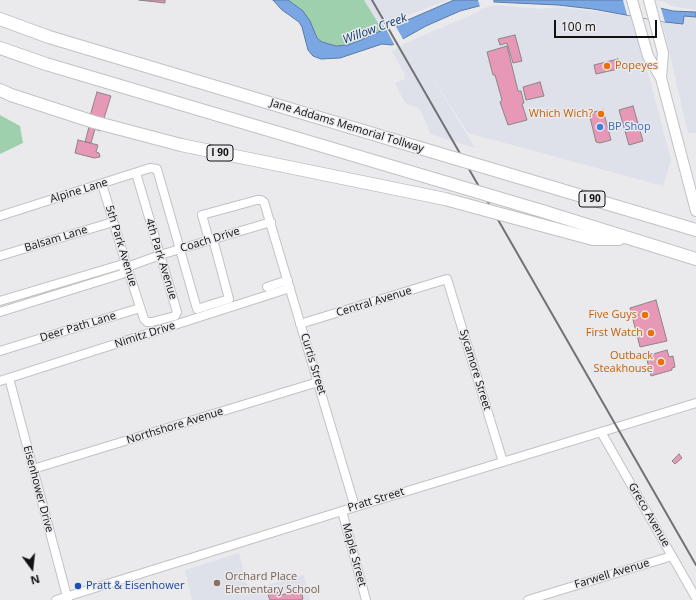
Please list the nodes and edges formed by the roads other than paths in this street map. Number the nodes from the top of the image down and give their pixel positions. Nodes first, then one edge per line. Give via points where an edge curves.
1 (632, 0) edge
2 (649, 0) edge
3 (0, 19) edge
4 (0, 48) edge
5 (661, 78) junction
6 (0, 90) edge
7 (136, 173) junction
8 (102, 184) junction
9 (696, 211) edge
10 (0, 216) edge
11 (113, 222) junction
12 (271, 222) junction
13 (696, 230) edge
14 (629, 239) junction
15 (211, 240) junction
16 (180, 249) junction
17 (160, 255) junction
18 (0, 256) edge
19 (696, 259) edge
20 (127, 267) junction
21 (447, 279) joint
22 (289, 284) junction
23 (267, 287) dead end
24 (0, 301) edge
25 (140, 308) junction
26 (0, 312) edge
27 (300, 324) junction
28 (0, 351) edge
29 (9, 378) junction
30 (0, 381) edge
31 (318, 382) junction
32 (696, 403) edge
33 (601, 432) junction
34 (503, 462) junction
35 (33, 469) junction
36 (355, 506) junction
37 (342, 510) junction
38 (672, 556) junction
39 (67, 598) edge
40 (696, 598) edge
41 (56, 600) edge
42 (366, 600) edge
43 (528, 600) edge

1 - 5 main road via 648,56
2 - 5 main road via 663,53
3 - 13 highway, Jane Addams Memorial Tollway / I 90, bridge via 49,37
4 - 14 highway, I 90, bridge
5 - 9 main road
6 - 14 highway, I 90, bridge via 94,122 181,145 445,200 594,239
7 - 8 street, Alpine Lane
7 - 16 street, Alpine Lane via 150,168 157,169
7 - 17 street, 4th Park Avenue
8 - 10 street, Alpine Lane
8 - 11 street, 5th Park Avenue
11 - 18 street, Balsam Lane
11 - 20 street, 5th Park Avenue
12 - 15 street, Coach Drive
12 - 15 street, Curtis Street via 264,202 260,200 202,215
12 - 22 street, Curtis Street
14 - 19 highway, I 90
15 - 16 street, Coach Drive
15 - 16 street via 229,299 197,309
16 - 17 street, Coach Drive
17 - 20 street, Coach Drive
17 - 25 street, 4th Park Avenue via 177,314 147,322
20 - 24 street, Coach Drive via 120,265
20 - 25 street, 5th Park Avenue
20 - 26 street, Coach Drive via 122,274
21 - 27 street, Central Avenue
21 - 34 street, Sycamore Street
22 - 23 street
22 - 27 street, Curtis Street
22 - 29 street, Nimitz Drive
25 - 28 street, Deer Path Lane
27 - 31 street, Curtis Street
29 - 30 street, Nimitz Drive
29 - 35 street, Eisenhower Drive
31 - 35 street, Northshore Avenue
31 - 36 street, Curtis Street
32 - 33 street, Pratt Street
33 - 34 street, Pratt Street
33 - 38 street, Greco Avenue
34 - 36 street, Pratt Street
35 - 39 street, Eisenhower Drive
36 - 37 street, Pratt Street
37 - 39 street, Pratt Street
37 - 42 street, Maple Street
38 - 40 street, Greco Avenue
38 - 43 street, Farwell Avenue
39 - 41 street, Pratt Street

